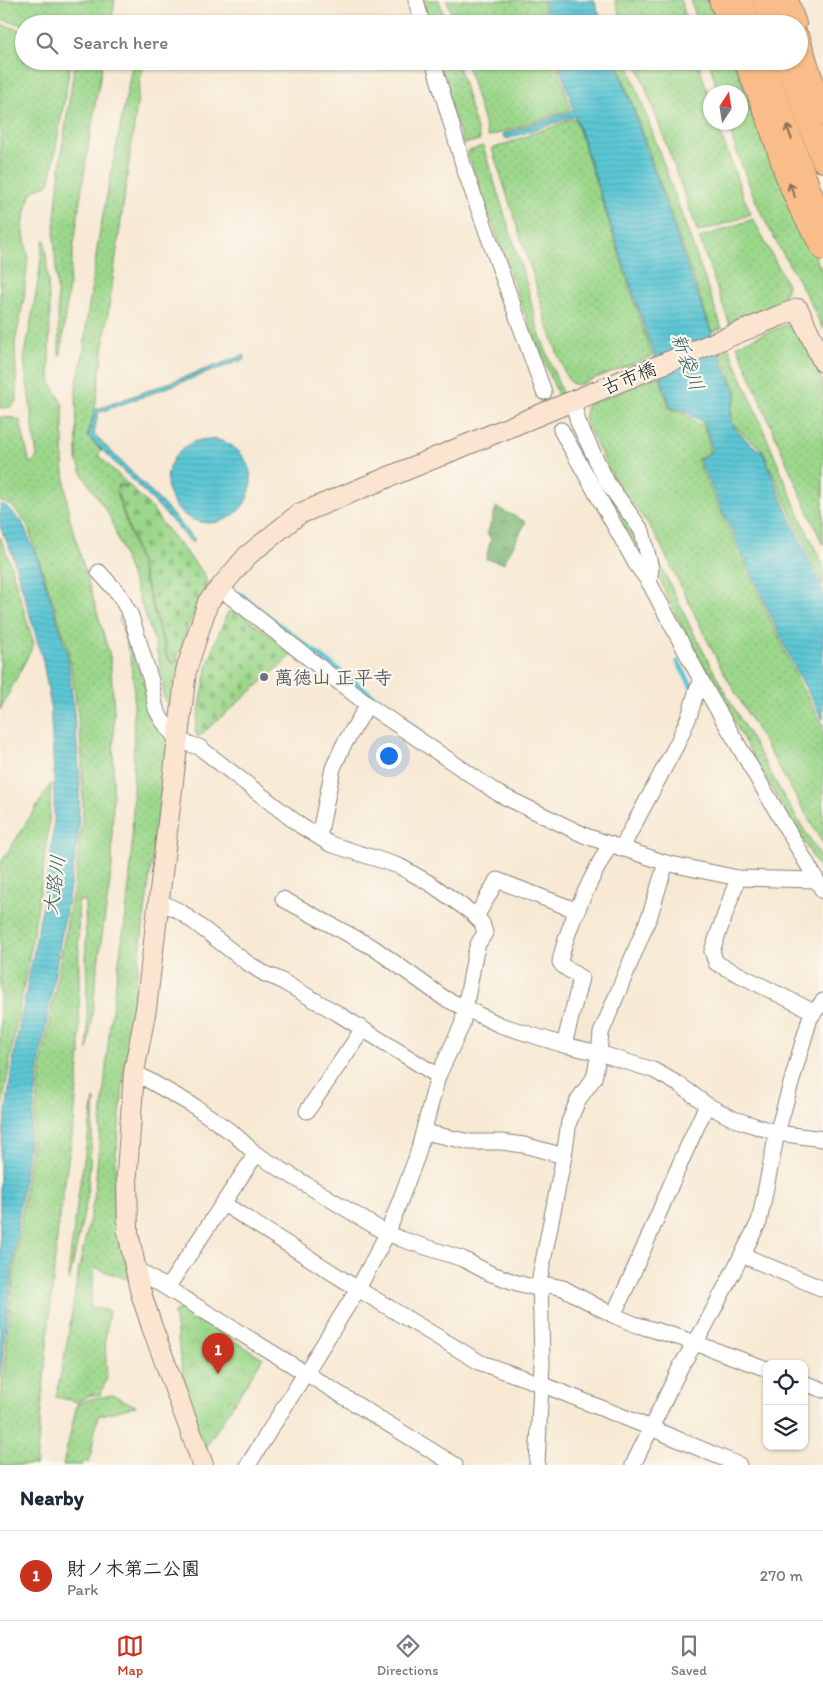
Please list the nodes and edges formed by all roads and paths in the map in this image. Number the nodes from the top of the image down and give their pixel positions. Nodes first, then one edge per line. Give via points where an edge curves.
1 (416, 0) edge
2 (720, 0) edge
3 (742, 0) edge
4 (765, 0) edge
5 (787, 0) edge
6 (420, 15) edge
7 (726, 15) edge
8 (747, 15) edge
9 (770, 15) edge
10 (791, 15) edge
11 (808, 68) edge
12 (436, 70) edge
13 (749, 70) edge
14 (766, 70) edge
15 (789, 70) edge
16 (823, 115) edge
17 (823, 161) edge
18 (823, 227) edge
19 (823, 249) edge
20 (823, 362) edge
21 (544, 392) dead end
22 (581, 398) junction
23 (561, 430) dead end
24 (99, 572) dead end
25 (649, 582) junction
26 (221, 589) junction
27 (702, 683) junction
28 (368, 704) junction
29 (177, 740) junction
30 (319, 837) junction
31 (616, 846) junction
32 (666, 863) junction
33 (738, 878) junction
34 (820, 885) edge
35 (283, 899) dead end
36 (159, 901) junction
37 (578, 911) junction
38 (476, 917) junction
39 (819, 1007) edge
40 (466, 1009) junction
41 (363, 1029) junction
42 (564, 1045) junction
43 (599, 1053) junction
44 (134, 1072) junction
45 (438, 1076) junction
46 (707, 1105) junction
47 (307, 1112) dead end
48 (424, 1132) junction
49 (777, 1133) junction
50 (823, 1140) edge
51 (256, 1154) junction
52 (564, 1156) junction
53 (224, 1204) junction
54 (388, 1232) junction
55 (742, 1255) junction
56 (136, 1269) junction
57 (167, 1288) junction
58 (358, 1289) junction
59 (540, 1289) junction
60 (823, 1289) edge
61 (613, 1315) junction
62 (695, 1343) junction
63 (763, 1368) edge
64 (305, 1373) junction
65 (541, 1384) junction
66 (808, 1384) edge
67 (823, 1390) edge
68 (651, 1428) junction
69 (255, 1463) edge
70 (203, 1465) edge
71 (455, 1465) edge
72 (537, 1465) edge
73 (634, 1465) edge
74 (739, 1465) edge

1 - 6 street
2 - 7 main road
3 - 8 main road
4 - 9 main road
5 - 10 main road
11 - 16 main road
12 - 21 street via 465,171
19 -> 13 main road via 791,187
18 -> 14 main road
15 - 17 main road
20 - 22 street, 古市橋 via 798,309
22 - 25 street via 578,422 607,482 642,531 651,569
22 - 26 street, 古市橋 via 299,514 247,556
23 - 25 street
24 - 29 street via 119,594 131,616 156,709
25 - 27 street
26 - 28 street
26 - 29 street, 古市橋 via 208,602 186,671
27 - 31 street via 696,689 678,742 628,836
27 - 34 street
28 - 30 street via 333,768
28 - 31 street via 499,794 586,836
29 - 30 street via 199,747
29 - 36 street, 古市橋
30 - 38 street via 330,844 399,866 431,884
31 - 32 street
31 - 37 street
32 - 33 street
32 - 43 street via 650,915 601,1033
33 - 34 street
33 - 39 street via 712,950 716,962
35 - 40 street via 374,948 444,998
36 - 41 street via 182,912 265,974
36 - 44 street, 古市橋 via 146,1009
37 - 38 street via 497,880
37 - 42 street via 560,962 581,978
38 - 40 street via 485,933 478,944
39 - 49 street via 810,1018
40 - 42 street via 500,1025
40 - 45 street
41 - 45 street
41 - 47 street
42 - 43 street
43 - 46 street via 653,1070
43 - 52 street via 594,1078 578,1100 569,1122
44 - 51 street via 194,1106
44 - 56 street, 古市橋 via 127,1172 128,1232
45 - 48 street
46 - 49 street via 734,1119
46 - 61 street
48 - 52 street via 470,1142 524,1145
48 - 54 street
49 - 50 street
49 - 55 street via 759,1222
51 - 53 street
51 - 54 street
52 - 59 street
53 - 57 street
53 - 58 street
54 - 58 street
54 - 59 street via 462,1259 489,1273
55 - 60 street
55 - 62 street
56 - 57 street
56 - 70 street, 古市橋 via 152,1327
57 - 64 street
58 - 64 street
58 - 65 street via 481,1363
59 - 61 street via 549,1285 563,1288
59 - 65 street
61 - 62 street
62 - 63 street
62 - 68 street
64 - 69 street
64 - 71 street
65 - 68 street
65 - 72 street
66 - 67 street
68 - 73 street
68 - 74 street

